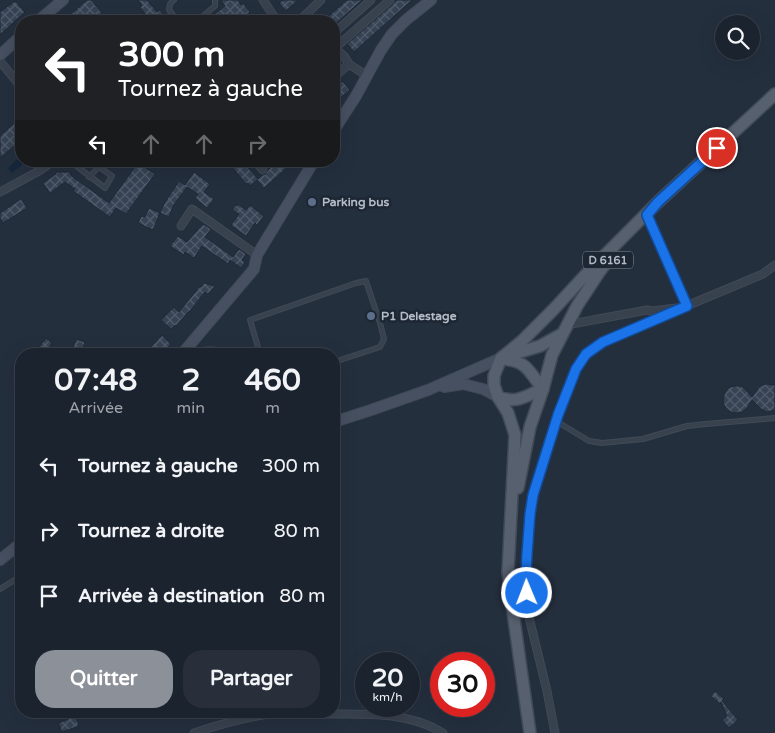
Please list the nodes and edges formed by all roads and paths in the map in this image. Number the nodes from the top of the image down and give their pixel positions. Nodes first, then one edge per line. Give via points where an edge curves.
1 (62, 0) edge
2 (174, 0) edge
3 (215, 0) edge
4 (321, 0) edge
5 (371, 0) edge
6 (390, 0) edge
7 (431, 0) edge
8 (265, 1) edge
9 (45, 15) edge
10 (173, 15) edge
11 (204, 15) edge
12 (273, 15) edge
13 (305, 15) edge
14 (340, 27) edge
15 (15, 41) edge
16 (340, 44) edge
17 (340, 52) edge
18 (0, 54) edge
19 (0, 61) edge
20 (349, 64) junction
21 (340, 72) edge
22 (367, 76) junction
23 (15, 80) edge
24 (775, 94) edge
25 (340, 120) edge
26 (45, 167) edge
27 (77, 167) edge
28 (260, 167) edge
29 (310, 167) edge
30 (263, 170) dead end
31 (89, 177) junction
32 (0, 192) edge
33 (658, 202) junction
34 (647, 215) junction
35 (181, 226) dead end
36 (257, 255) junction
37 (775, 265) edge
38 (685, 307) junction
39 (564, 330) junction
40 (187, 348) edge
41 (258, 348) edge
42 (501, 358) junction
43 (340, 360) edge
44 (543, 389) junction
45 (428, 390) junction
46 (498, 397) junction
47 (775, 418) edge
48 (340, 420) edge
49 (556, 421) junction
50 (510, 524) junction
51 (15, 549) edge
52 (0, 560) edge
53 (15, 580) edge
54 (0, 589) edge
55 (340, 714) edge
56 (251, 718) edge
57 (194, 733) edge
58 (443, 733) edge
59 (530, 733) edge
60 (555, 733) edge

1 - 9 street
2 - 10 lane via 169,10
3 - 11 lane via 215,6
4 - 13 street
5 - 14 street
6 - 16 street
7 - 22 street via 392,34
8 - 12 street
15 - 18 street
17 - 20 street
19 - 23 street
20 - 21 street
20 - 22 street
22 - 25 street
24 - 33 main road, D 6161
26 - 32 street
27 - 31 lane
28 - 30 street
29 - 36 street
31 - 31 lane via 105,188 112,176 99,167
33 - 34 main road, D 6161
33 - 42 main road via 554,310
34 - 38 street
34 - 39 main road, D 6161 via 600,271
35 - 36 street via 192,209
36 - 40 street via 254,269
37 - 38 street via 764,274
38 - 39 street via 646,310
38 - 49 street via 603,342 586,354 576,369
39 - 42 main road via 540,346
39 - 44 main road, D 6161 via 552,355
41 - 43 lane via 250,320 366,281 384,339 380,347
42 - 44 main road via 525,366
42 - 45 street
42 - 46 main road via 494,376
44 - 46 main road via 522,399
44 - 50 main road, D 6161 via 530,427
45 - 46 street via 463,384
45 - 48 street
46 - 50 main road via 508,413 515,435
47 - 49 lane via 687,426 643,439 602,443 589,441
49 - 60 street via 533,495 526,574 528,613
50 - 59 main road, D 6161 via 508,572
51 - 52 street
53 - 54 lane
55 - 58 street via 389,716 418,722
56 - 57 street

